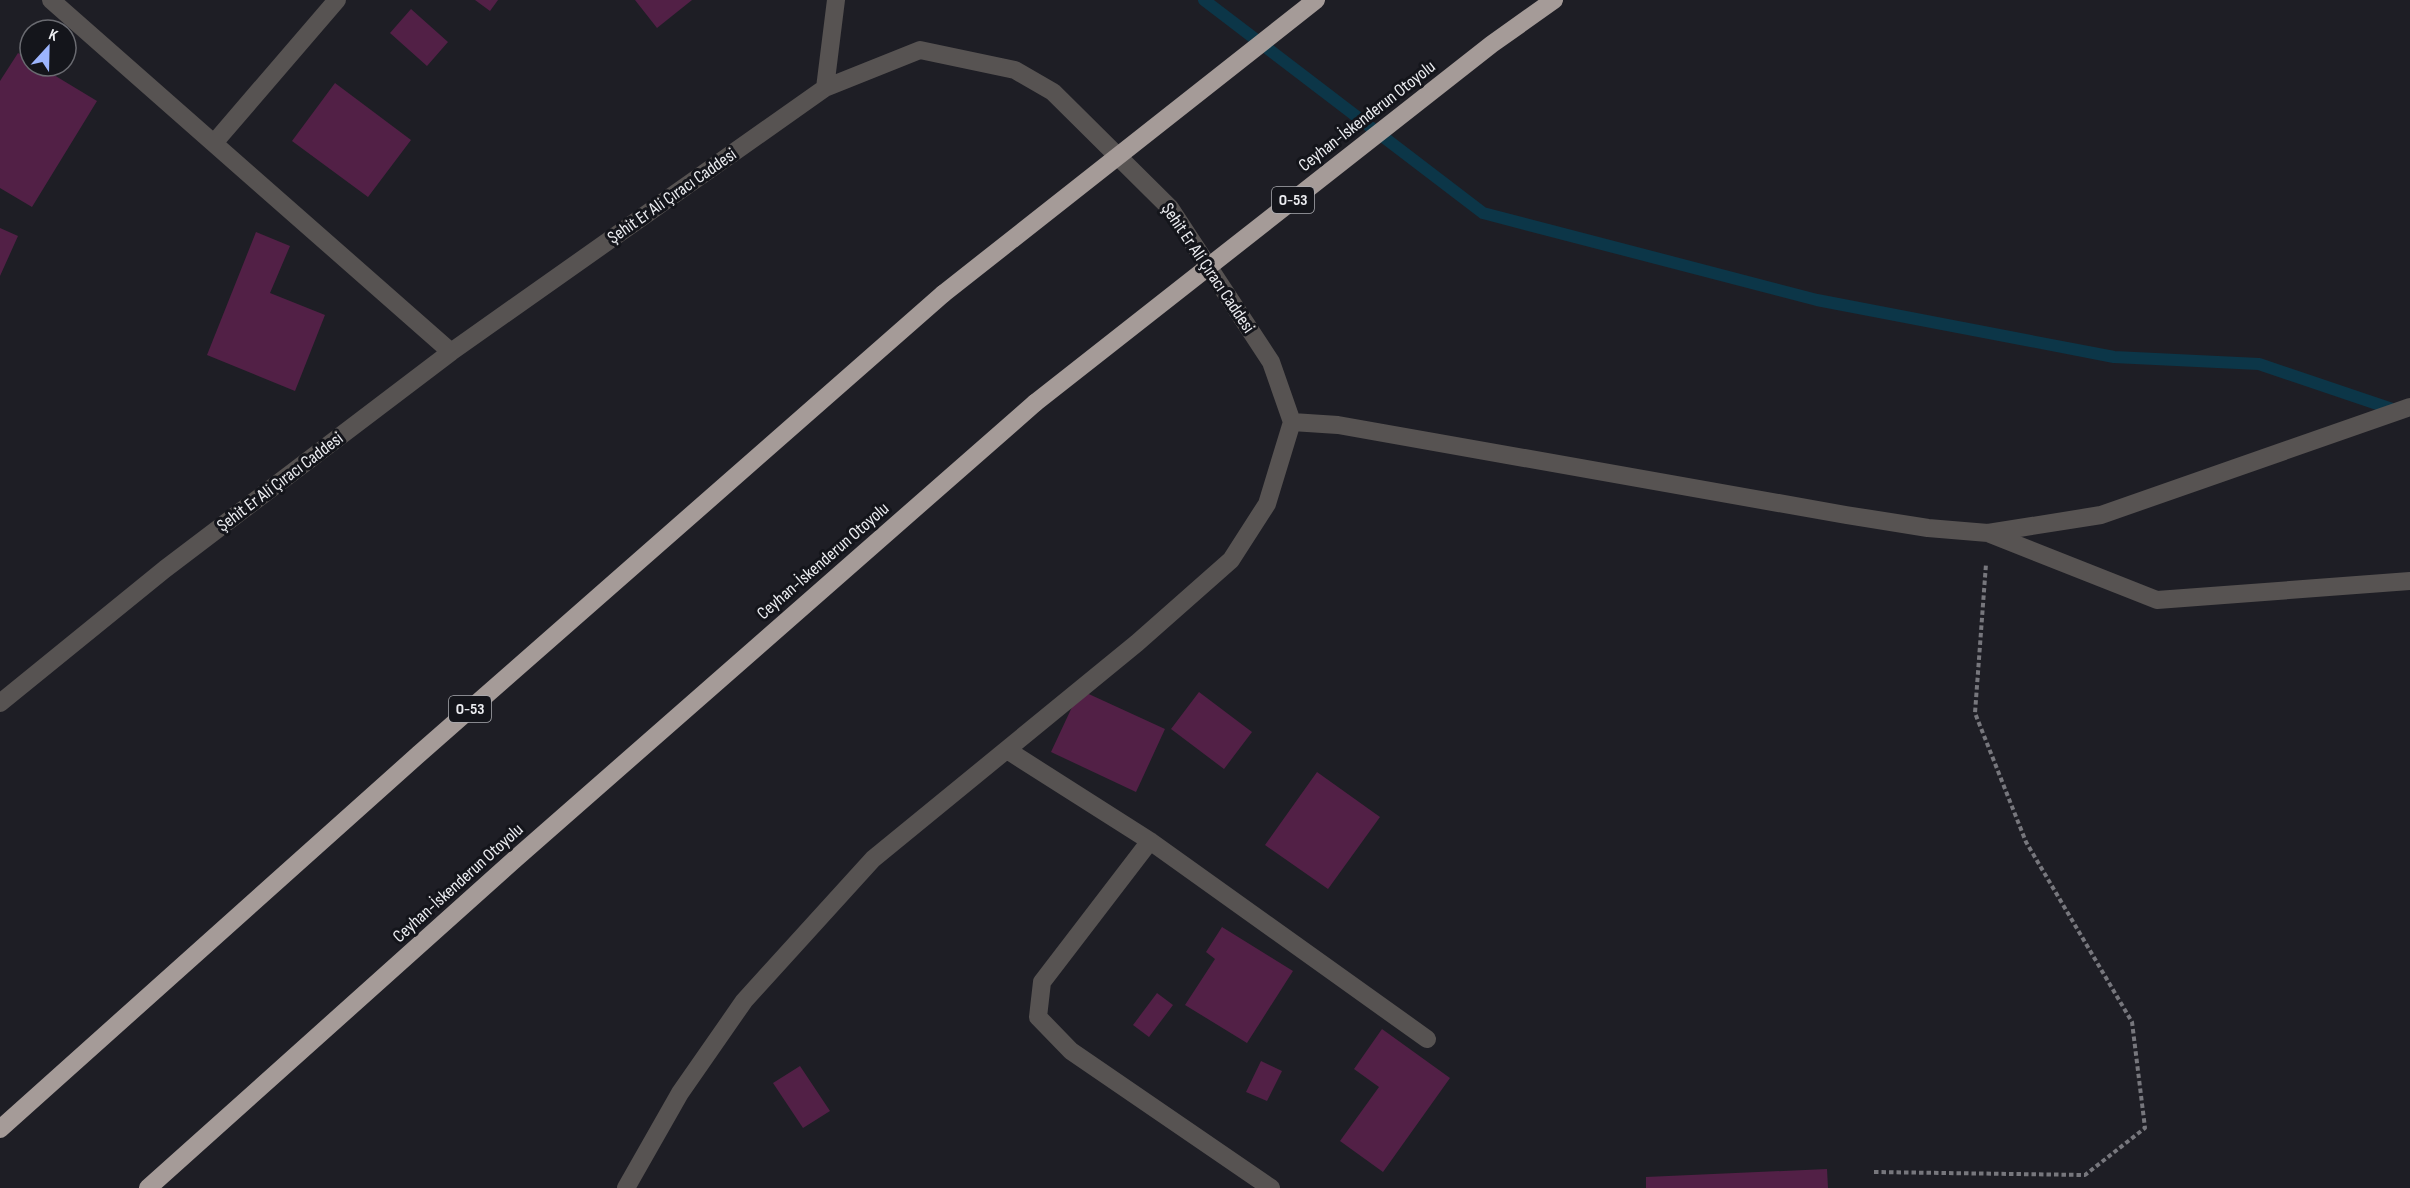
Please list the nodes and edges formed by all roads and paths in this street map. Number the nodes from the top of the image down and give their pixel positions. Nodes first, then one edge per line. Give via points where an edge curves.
1 (51, 0) edge
2 (337, 0) edge
3 (836, 0) edge
4 (1316, 0) edge
5 (1554, 0) edge
6 (825, 88) junction
7 (214, 143) junction
8 (451, 352) junction
9 (2410, 407) edge
10 (1292, 422) junction
11 (1988, 533) junction
12 (2410, 581) edge
13 (0, 703) edge
14 (1006, 750) junction
15 (1150, 841) junction
16 (1426, 1040) dead end
17 (0, 1129) edge
18 (1874, 1172) dead end
19 (148, 1188) edge
20 (626, 1188) edge
21 (1271, 1188) edge

1 - 7 street
2 - 7 street
3 - 6 street
4 - 17 highway, O-53, bridge via 943,294
5 - 19 highway, Ceyhan-İskenderun Otoyolu / O-53, bridge via 1492,44 1035,404
6 - 8 street, Şehit Er Ali Çıracı Caddesi
6 - 10 street, Şehit Er Ali Çıracı Caddesi via 920,50 1015,70 1053,92 1170,208 1271,362
7 - 8 street
8 - 13 street, Şehit Er Ali Çıracı Caddesi via 165,569
9 - 11 street via 2101,516
10 - 11 street via 1338,425 1846,515
10 - 14 street via 1267,504 1232,560
11 - 12 street via 2157,600
11 - 18 path via 1975,713 2026,842 2132,1022 2145,1128 2085,1174
14 - 15 street
14 - 20 street via 873,859 744,1001 680,1093
15 - 16 street
15 - 21 street via 1042,982 1038,1017 1071,1051

